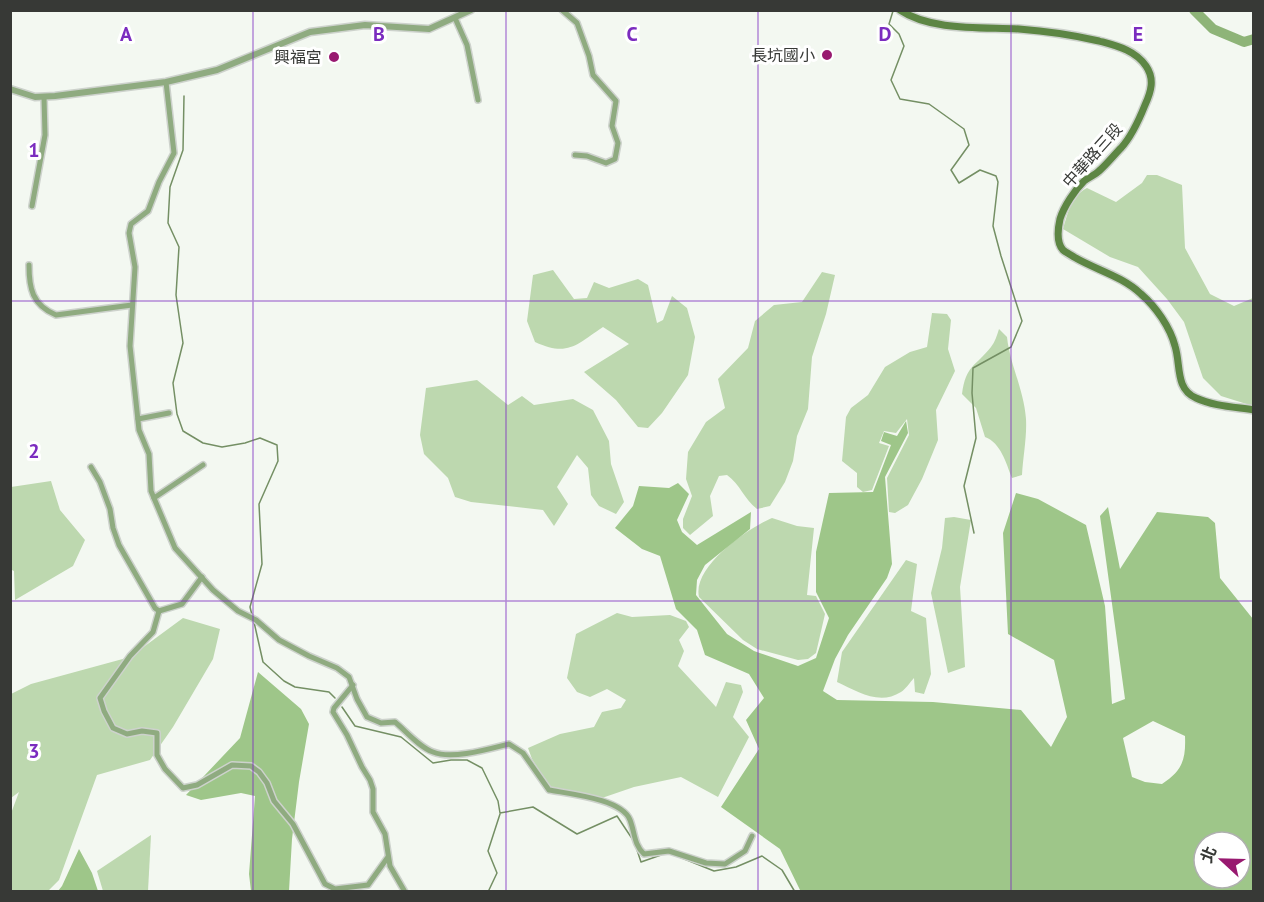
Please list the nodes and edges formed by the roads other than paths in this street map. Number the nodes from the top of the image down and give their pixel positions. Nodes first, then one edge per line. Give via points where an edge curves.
1 (471, 10) edge
2 (562, 10) edge
3 (900, 10) edge
4 (455, 18) junction
5 (166, 82) junction
6 (10, 89) edge
7 (44, 97) junction
8 (478, 100) dead end
9 (575, 154) dead end
10 (32, 206) dead end
11 (28, 265) dead end
12 (132, 305) junction
13 (1254, 410) edge
14 (169, 413) dead end
15 (138, 419) junction
16 (203, 465) dead end
17 (91, 466) dead end
18 (154, 498) junction
19 (202, 577) junction
20 (159, 611) junction
21 (353, 685) junction
22 (752, 836) dead end
23 (388, 857) junction
24 (405, 891) edge

1 - 4 street
2 - 9 street via 577,23 593,75 616,101 612,126 618,143 615,159 606,163
3 - 13 main road, 中華路三段 via 919,21 1078,36 1118,46 1142,61 1152,85 1131,136 1071,197 1060,217 1058,237 1063,250 1120,279 1140,292 1156,310 1176,347 1185,391 1195,398
4 - 5 street via 429,29 364,25 310,32 217,70
4 - 8 street via 467,45
5 - 7 street
5 - 12 street via 174,153 148,211 131,225 135,267
6 - 7 street
7 - 10 street via 45,135
11 - 12 street via 29,285 36,299 56,315
12 - 15 street via 130,346
14 - 15 street
15 - 18 street via 149,454
16 - 18 street
17 - 20 street via 110,509 119,545
18 - 19 street via 171,541
19 - 20 street via 182,604
19 - 21 street via 238,611 293,648 338,668 350,677
20 - 23 street via 153,632 100,698 113,728 127,734 157,733 157,755 183,788 197,785 232,765 251,766 293,824 325,884 334,889 368,885
21 - 22 street via 367,717 381,723 395,722 433,753 447,755 509,744 524,753 549,790 615,806 629,818 638,848 644,854 669,851 706,864 725,864 746,850
21 - 23 street via 333,712 370,780 373,812 385,834
23 - 24 street

